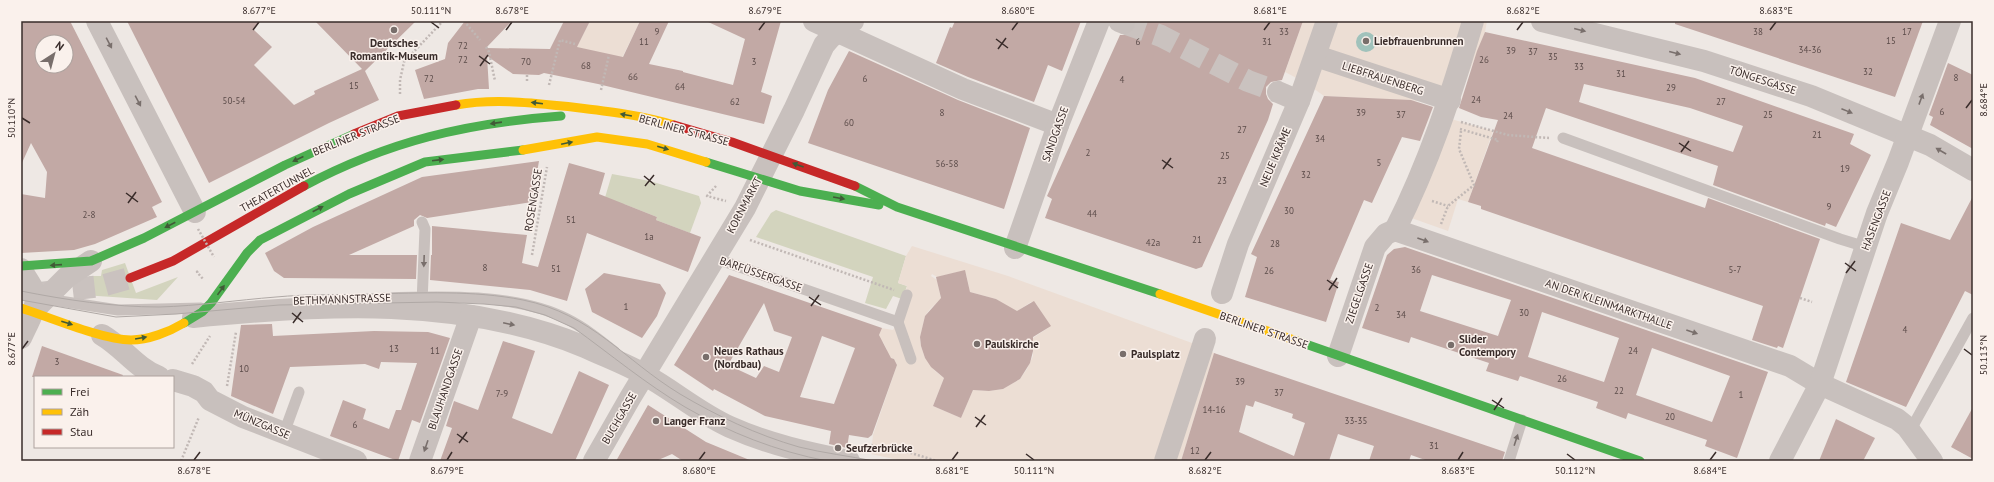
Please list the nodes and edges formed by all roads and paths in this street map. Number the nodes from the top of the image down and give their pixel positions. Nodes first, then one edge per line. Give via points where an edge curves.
1 (97, 21) edge
2 (443, 21) edge
3 (464, 21) edge
4 (814, 21) edge
5 (1099, 21) edge
6 (1327, 21) edge
7 (1473, 21) edge
8 (1542, 21) edge
9 (1950, 21) edge
10 (849, 24) edge
11 (480, 40) dead end
12 (575, 44) dead end
13 (486, 47) dead end
14 (609, 55) dead end
15 (1316, 56) junction
16 (527, 75) dead end
17 (527, 85) dead end
18 (548, 85) dead end
19 (496, 86) dead end
20 (601, 92) dead end
21 (1278, 92) tunnel mouth
22 (1299, 101) junction
23 (604, 111) junction
24 (1451, 113) junction
25 (398, 116) junction
26 (1058, 125) junction
27 (512, 130) dead end
28 (576, 131) dead end
29 (442, 134) junction
30 (1908, 136) junction
31 (597, 137) junction
32 (1563, 138) joint
33 (1497, 142) dead end
34 (548, 147) junction
35 (771, 155) junction
36 (405, 170) junction
37 (1973, 170) edge
38 (759, 178) junction
39 (410, 182) dead end
40 (718, 184) dead end
41 (726, 201) dead end
42 (897, 207) junction
43 (196, 220) junction
44 (1442, 221) dead end
45 (422, 222) dead end
46 (1391, 232) junction
47 (749, 240) dead end
48 (1866, 247) junction
49 (1016, 248) junction
50 (532, 255) dead end
51 (214, 257) dead end
52 (714, 258) junction
53 (91, 261) junction
54 (21, 268) edge
55 (130, 278) tunnel mouth
56 (1222, 292) dead end
57 (903, 293) joint
58 (1800, 298) dead end
59 (1812, 302) dead end
60 (31, 303) edge
61 (422, 303) junction
62 (200, 312) junction
63 (471, 316) junction
64 (1973, 318) edge
65 (898, 322) junction
66 (236, 332) dead end
67 (212, 333) dead end
68 (102, 335) junction
69 (21, 338) edge
70 (1205, 339) dead end
71 (1338, 356) junction
72 (911, 359) dead end
73 (192, 365) dead end
74 (644, 374) junction
75 (156, 376) edge
76 (174, 380) edge
77 (1820, 384) junction
78 (226, 391) dead end
79 (299, 392) dead end
80 (199, 417) dead end
81 (1522, 420) junction
82 (1910, 431) junction
83 (284, 434) junction
84 (871, 445) dead end
85 (314, 454) edge
86 (1637, 460) edge
87 (181, 461) edge
88 (356, 461) edge
89 (420, 461) edge
90 (594, 461) edge
91 (849, 461) edge
92 (937, 461) edge
93 (1165, 461) edge
94 (1509, 461) edge
95 (1780, 461) edge
96 (1932, 461) edge

1 -> 43 street
2 - 25 path via 404,62
3 - 11 path
4 - 10 street
5 - 26 street, SANDGASSE
6 - 15 street, NEUE KRÄME
7 - 24 street
8 -> 30 street, TÖNGESGASSE via 1704,61 1811,96
30 -> 9 street, HASENGASSE
10 - 26 street via 964,90
10 - 35 street, KORNMARKT via 824,45
12 - 18 path via 560,40
13 - 19 path via 490,52
14 - 20 path
15 - 22 street, NEUE KRÄME
15 - 24 street, LIEBFRAUENBERG
16 - 17 path
21 - 22 street
22 - 56 street, NEUE KRÄME via 1238,244
23 -> 25 main road, BERLINER STRASSE via 532,103 480,101
23 -> 29 main road, THEATERTUNNEL via 472,126
35 -> 23 main road, BERLINER STRASSE via 658,120
24 - 32 path via 1508,134
24 - 33 path via 1498,140
24 - 44 path via 1459,149 1474,185 1448,206
24 - 46 street
25 -> 43 main road, BERLINER STRASSE via 306,156
26 - 49 street, SANDGASSE
27 - 29 main road, THEATERTUNNEL
28 - 31 main road
29 - 55 main road, THEATERTUNNEL via 408,142 353,162 306,185 173,261
37 -> 30 street, TÖNGESGASSE via 1930,145
30 - 48 street, HASENGASSE via 1877,212
34 -> 31 main road, BERLINER STRASSE
31 -> 38 main road, BERLINER STRASSE via 647,144
32 - 48 lane
36 -> 34 main road, BERLINER STRASSE via 425,162
34 - 50 path, ROSENGASSE
35 - 38 street, KORNMARKT
42 -> 35 main road, BERLINER STRASSE via 850,183
36 - 39 lane
62 -> 36 main road, BERLINER STRASSE via 260,240 350,194
38 -> 42 main road, BERLINER STRASSE via 800,191
38 - 52 street, KORNMARKT via 745,208
40 - 41 path via 708,196
42 - 49 main road, BERLINER STRASSE
43 - 51 path, bridge
43 -> 53 main road, BERLINER STRASSE via 144,238
45 -> 61 lane via 425,229
46 - 71 street, ZIEGELGASSE via 1375,247
46 -> 77 street, AN DER KLEINMARKTHALLE via 1790,366
47 - 57 path
48 - 77 street, HASENGASSE
49 - 71 main road, BERLINER STRASSE via 1215,312
52 - 65 lane, BARFÜSSERGASSE
52 - 74 street, KORNMARKT
53 -> 54 main road
53 - 60 street, BERLINER STRASSE
54 - 60 street via 35,293
57 - 65 lane
58 - 59 path
60 - 62 lane, BETHMANNSTRASSE via 118,310
60 -> 68 main road
60 - 69 street, BERLINER STRASSE
61 - 62 street, BETHMANNSTRASSE
61 - 63 street, BETHMANNSTRASSE
61 - 74 lane, BETHMANNSTRASSE via 492,300 523,304 550,312 584,329
68 -> 62 main road via 130,340 146,338 179,326
63 -> 74 street, BETHMANNSTRASSE via 525,327 584,347
63 -> 89 street, BLAUHANDGASSE
64 - 82 lane
65 - 72 lane
66 - 78 path
67 - 73 path
68 - 75 street via 116,343 136,364
70 - 93 street
71 - 81 main road, BERLINER STRASSE
74 - 90 street, BUCHGASSE
74 - 91 street, BETHMANNSTRASSE via 699,411 730,427 786,448
76 - 83 street, MÜNZGASSE via 193,386 224,408
77 - 82 street, AN DER KLEINMARKTHALLE via 1892,416
77 - 95 street, HASENGASSE
79 - 83 lane
80 - 87 path
81 - 86 main road, BERLINER STRASSE
94 -> 81 lane
82 - 96 street, AN DER KLEINMARKTHALLE
83 - 85 street, MÜNZGASSE
84 - 92 path
85 - 88 street, MÜNZGASSE

